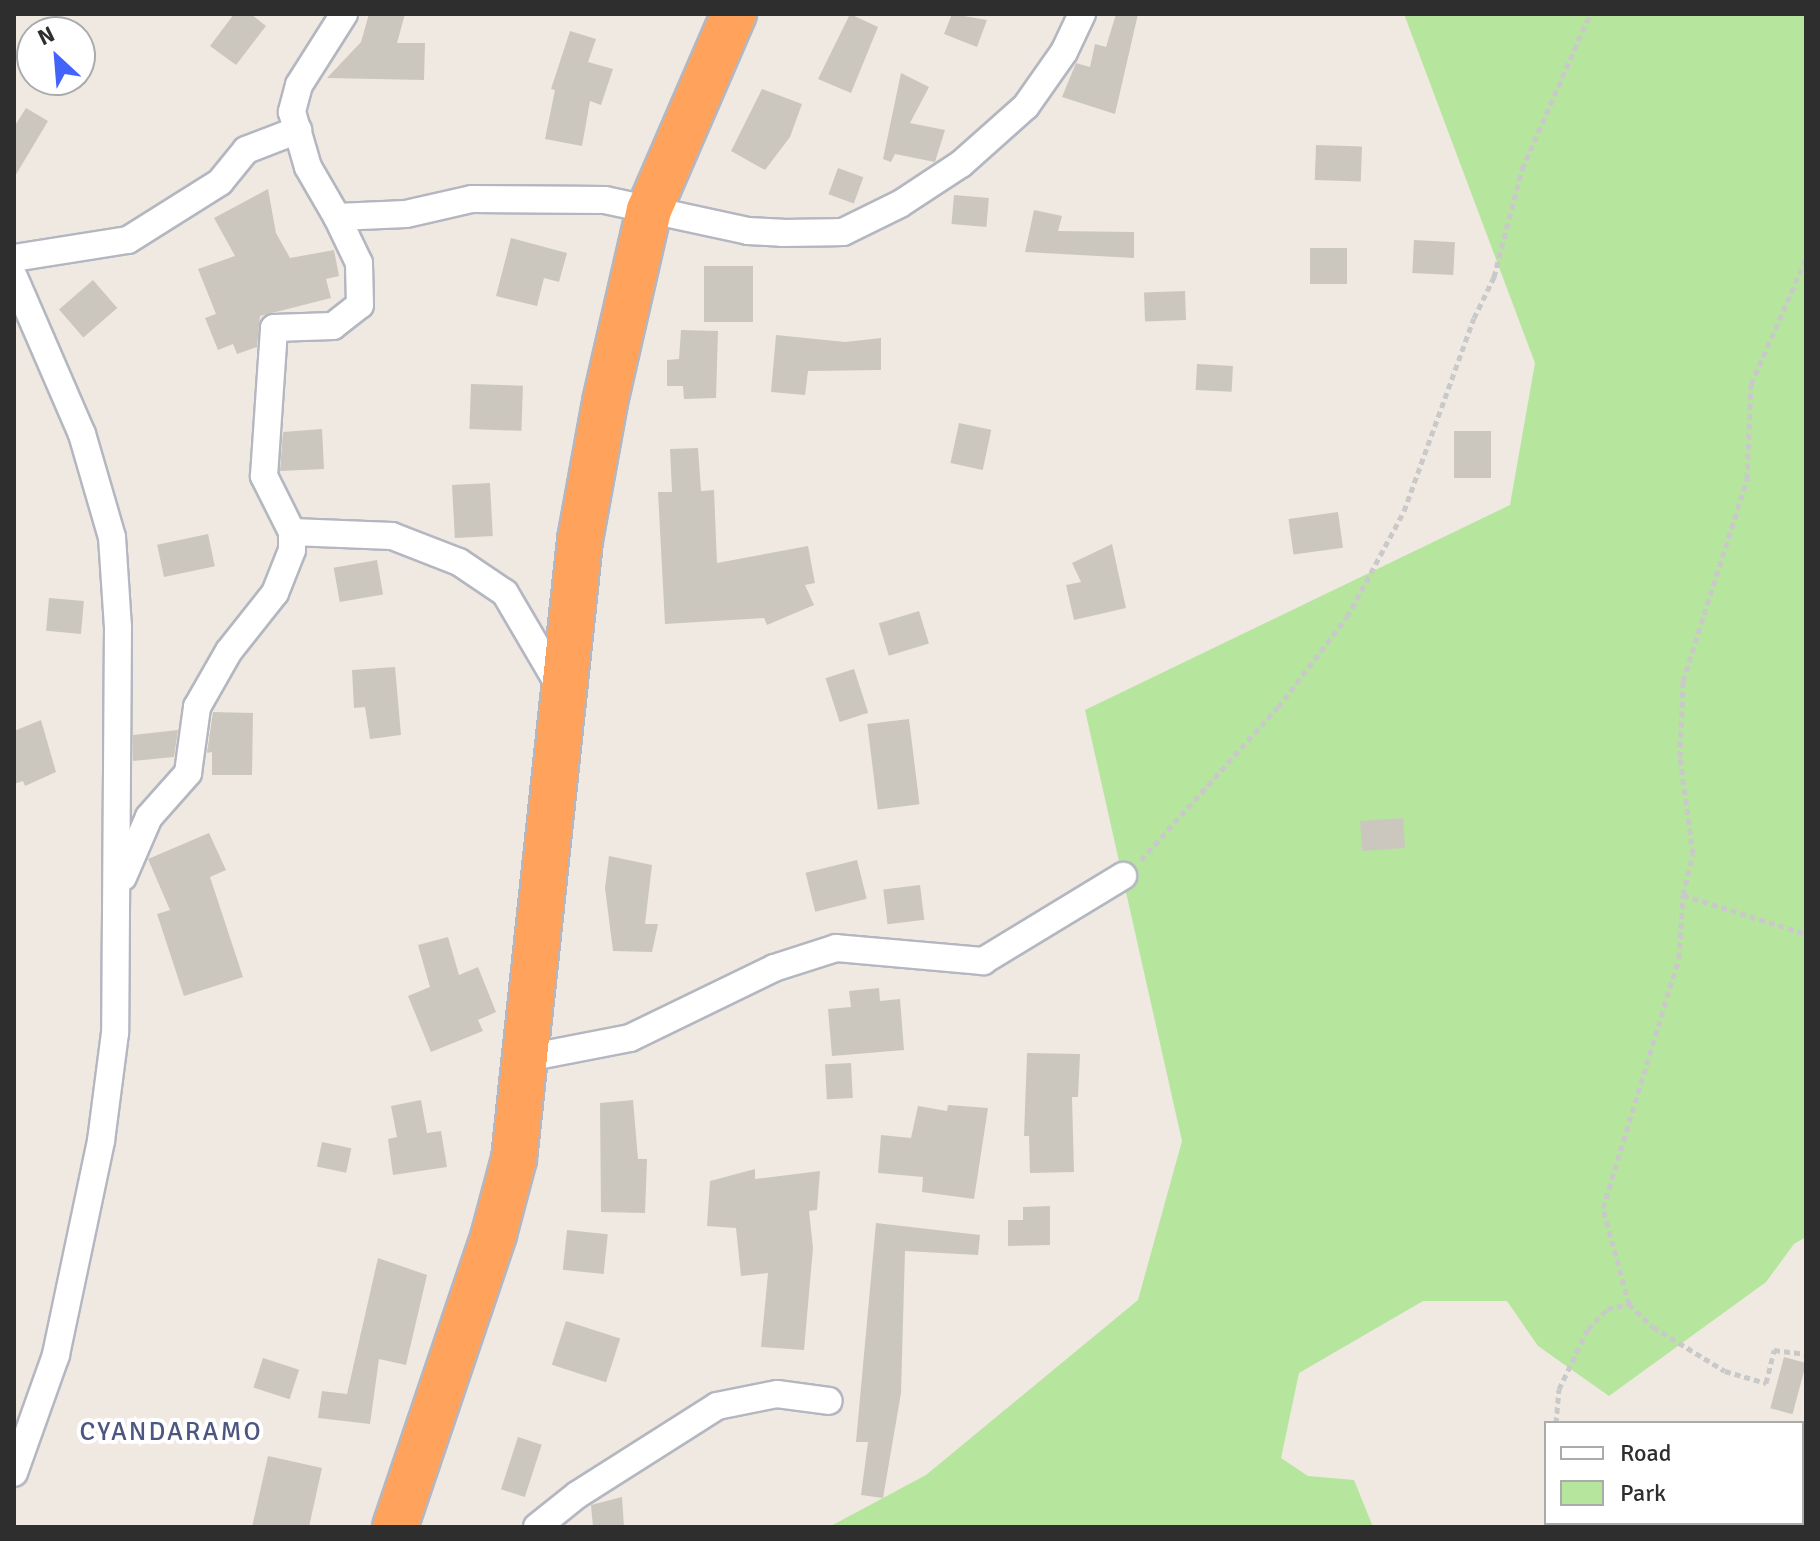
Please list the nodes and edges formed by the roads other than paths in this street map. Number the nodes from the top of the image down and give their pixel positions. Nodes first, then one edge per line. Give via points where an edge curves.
1 (344, 14) edge
2 (734, 14) edge
3 (1082, 14) edge
4 (298, 130) junction
5 (649, 210) junction
6 (337, 217) junction
7 (14, 258) edge
8 (14, 277) edge
9 (292, 532) junction
10 (566, 697) junction
11 (1123, 876) road end
12 (116, 892) junction
13 (527, 1058) junction
14 (829, 1401) dead end
15 (14, 1473) edge
16 (395, 1527) edge
17 (537, 1527) edge

1 - 4 street via 299,85 292,112
2 - 5 highway
3 - 5 street via 1064,52 1026,106 937,182 843,232 748,231
4 - 6 street via 308,167
4 - 7 street via 246,150 220,182 128,240
5 - 6 street via 605,200 472,199 406,214
5 - 10 highway via 583,525
6 - 9 street via 359,263 360,305 333,326 274,328 264,476
8 - 12 street via 67,395 112,537 118,599
9 - 10 street via 392,536 459,562 505,593
9 - 12 street via 292,550 275,593 229,651 197,707 188,773 149,817
10 - 13 highway
11 - 13 street via 983,961 836,948 774,968 630,1038
12 - 15 street via 115,1033 101,1141 56,1355
13 - 16 highway via 514,1159 494,1234
14 - 17 street via 777,1394 717,1406 577,1495

